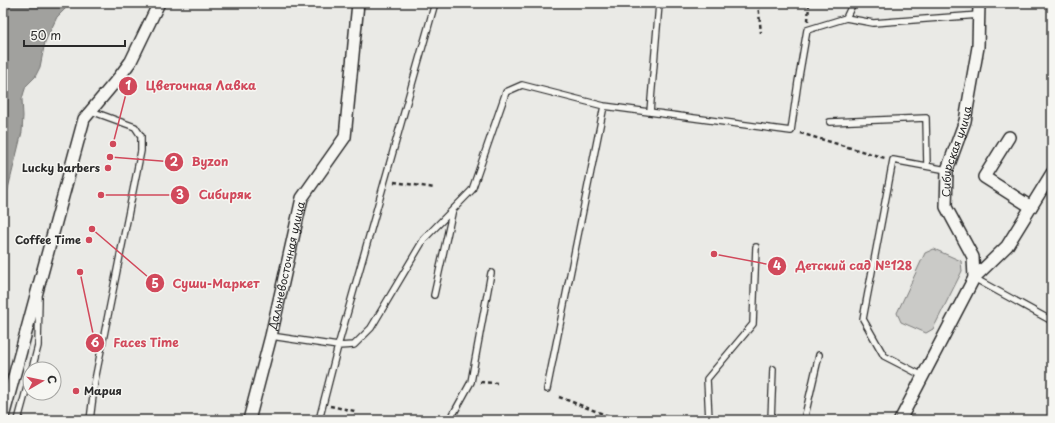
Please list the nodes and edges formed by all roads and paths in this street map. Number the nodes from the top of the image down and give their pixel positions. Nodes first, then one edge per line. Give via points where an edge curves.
1 (159, 3) edge
2 (358, 3) edge
3 (435, 3) edge
4 (675, 3) edge
5 (758, 3) edge
6 (808, 3) edge
7 (853, 3) edge
8 (979, 3) edge
9 (979, 15) junction
10 (846, 18) junction
11 (807, 30) junction
12 (761, 33) dead end
13 (604, 106) junction
14 (91, 111) junction
15 (650, 112) junction
16 (830, 122) dead end
17 (791, 131) junction
18 (1009, 136) dead end
19 (893, 160) junction
20 (927, 166) junction
21 (947, 170) junction
22 (1052, 173) edge
23 (384, 180) junction
24 (434, 188) dead end
25 (1031, 207) junction
26 (453, 209) junction
27 (756, 248) dead end
28 (491, 273) dead end
29 (974, 278) junction
30 (40, 282) junction
31 (434, 295) dead end
32 (1052, 321) edge
33 (271, 336) junction
34 (338, 346) junction
35 (819, 355) dead end
36 (34, 361) edge
37 (773, 369) dead end
38 (923, 376) junction
39 (470, 382) junction
40 (497, 384) dead end
41 (547, 389) dead end
42 (559, 397) dead end
43 (23, 401) edge
44 (323, 405) junction
45 (355, 411) dead end
46 (3, 417) edge
47 (611, 417) dead end
48 (18, 420) edge
49 (90, 420) edge
50 (249, 420) edge
51 (319, 420) edge
52 (450, 420) edge
53 (709, 420) edge
54 (770, 420) edge
55 (804, 420) edge
56 (900, 420) edge

1 - 14 street via 130,61
2 - 33 street, Дальневосточная улица via 345,136 302,198
3 - 23 lane
4 - 15 lane via 659,4
5 - 12 path
6 - 11 path
7 - 10 lane
8 - 9 street, Сибирская улица
9 - 10 lane via 873,23
9 - 21 street, Сибирская улица via 978,47 965,122
10 - 11 lane
11 - 17 lane
13 - 15 lane
13 - 26 lane via 522,85 506,92 472,190
13 - 41 lane
14 - 30 street via 84,119
14 - 49 lane via 134,127 141,136
15 - 17 lane
16 - 20 lane via 926,118
17 - 19 path
18 - 25 street via 984,177
19 - 20 lane
19 - 38 lane via 863,318 884,356
20 - 21 lane
21 - 29 street, Сибирская улица via 946,207 973,257
22 - 25 street
23 - 24 path
23 - 34 lane
25 - 29 street via 1008,246
26 - 31 lane
26 - 34 lane via 424,239 371,328 354,345
27 - 53 lane via 753,324 706,379
28 - 39 lane
29 - 32 lane
29 - 38 street
30 - 36 lane via 38,346
30 - 46 street
33 - 34 lane
33 - 50 street, Дальневосточная улица
34 - 44 lane
35 - 55 lane
37 - 54 lane
38 - 56 street
39 - 40 path
39 - 52 lane
42 - 47 path
43 - 48 lane
44 - 45 path
44 - 51 lane

